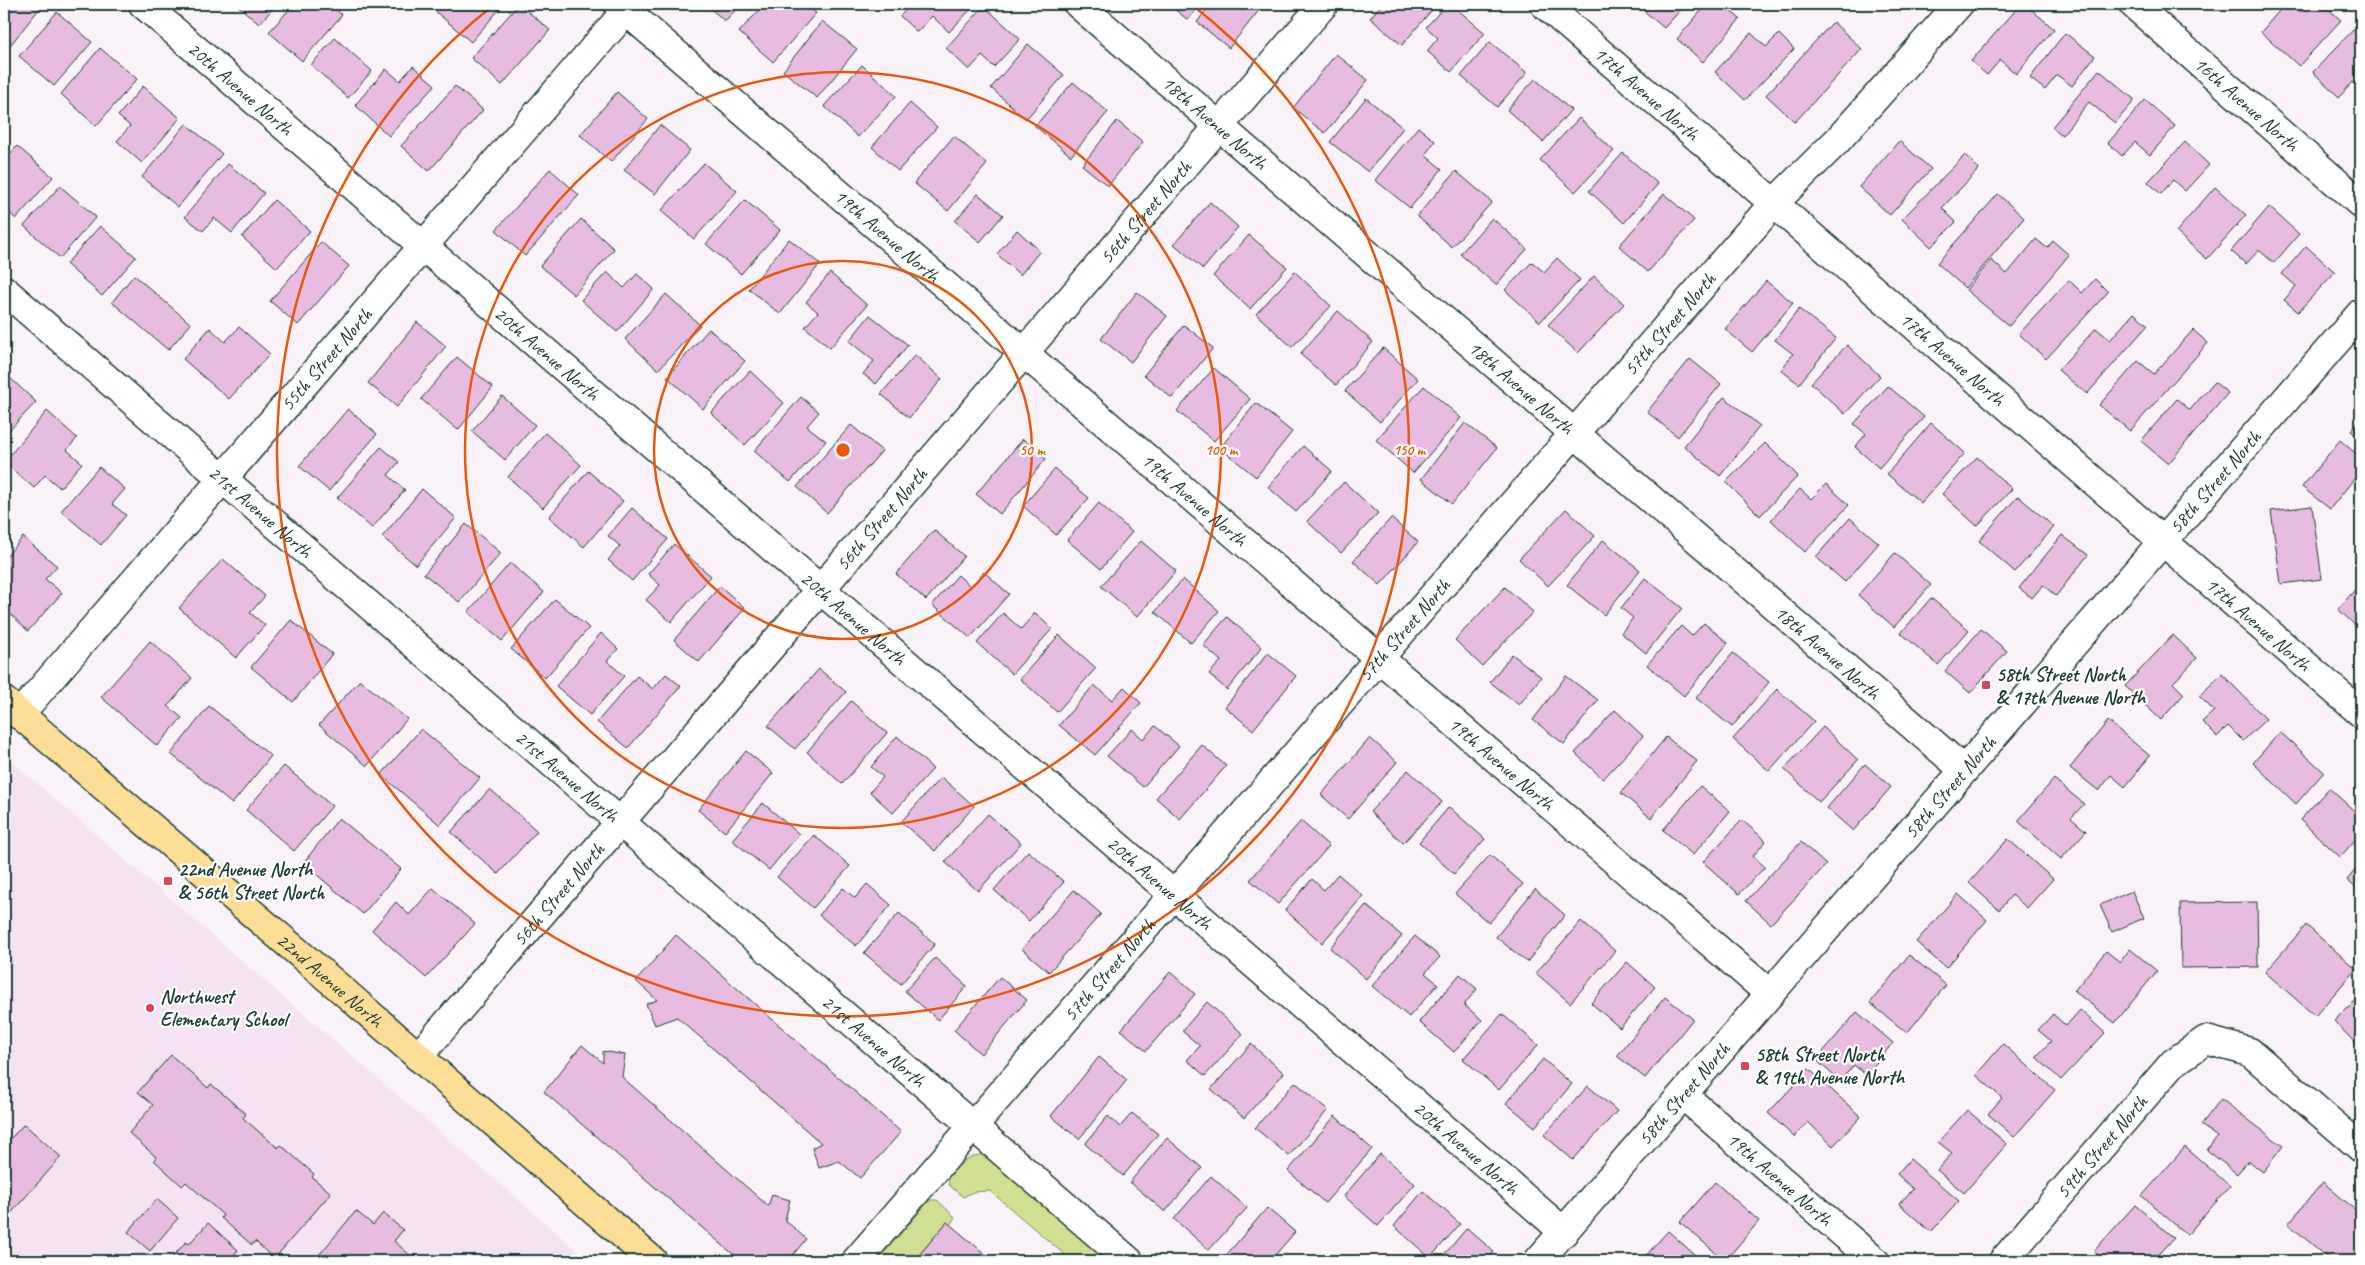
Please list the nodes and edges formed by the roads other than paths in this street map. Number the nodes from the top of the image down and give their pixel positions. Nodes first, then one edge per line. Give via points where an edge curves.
1 (143, 4) edge
2 (1078, 4) edge
3 (1324, 4) edge
4 (1544, 4) edge
5 (1959, 4) edge
6 (2133, 4) edge
7 (625, 6) edge
8 (1218, 125) junction
9 (1774, 203) junction
10 (2361, 204) edge
11 (423, 246) junction
12 (4, 290) edge
13 (2361, 313) edge
14 (1023, 352) junction
15 (1575, 433) junction
16 (222, 479) junction
17 (2164, 541) junction
18 (820, 589) junction
19 (1379, 658) junction
20 (12, 708) edge
21 (2361, 713) edge
22 (1964, 770) junction
23 (620, 822) junction
24 (1174, 895) junction
25 (1770, 994) junction
26 (418, 1057) junction
27 (1683, 1095) junction
28 (973, 1126) junction
29 (2361, 1148) edge
30 (1564, 1232) junction
31 (653, 1261) edge
32 (856, 1261) edge
33 (1129, 1261) edge
34 (1538, 1261) edge
35 (1875, 1261) edge
36 (2003, 1261) edge

1 - 11 street, 20th Avenue North
2 - 8 street, 18th Avenue North
3 - 8 street, 56th Street North
4 - 9 street, 17th Avenue North
5 - 9 street, 57th Street North via 1837,141
6 - 10 street, 16th Avenue North
7 - 11 street, 55th Street North
7 - 14 street, 19th Avenue North
8 - 14 street, 56th Street North
8 - 15 street, 18th Avenue North
9 - 15 street, 57th Street North
9 - 17 street, 17th Avenue North
11 - 16 street, 55th Street North
11 - 18 street, 20th Avenue North
12 - 16 street, 21st Avenue North
13 - 17 street, 58th Street North
14 - 18 street, 56th Street North
14 - 19 street, 19th Avenue North
15 - 19 street, 57th Street North
15 - 22 street, 18th Avenue North
16 - 20 street, 55th Street North
16 - 23 street, 21st Avenue North
17 - 21 street, 17th Avenue North
17 - 22 street, 58th Street North
18 - 23 street, 56th Street North
18 - 24 street, 20th Avenue North
19 - 24 street, 57th Street North
19 - 25 street, 19th Avenue North
20 - 26 main road, 22nd Avenue North
22 - 25 street, 58th Street North
23 - 26 street, 56th Street North
23 - 28 street, 21st Avenue North
24 - 28 street, 57th Street North
24 - 30 street, 20th Avenue North
25 - 27 street, 58th Street North
26 - 31 main road, 22nd Avenue North
27 - 30 street, 58th Street North
27 - 35 street, 19th Avenue North
28 - 32 street, 57th Street North
28 - 33 street, 21st Avenue North
29 - 36 street, 59th Street North via 2250,1052 2206,1040 2173,1063
30 - 34 street, 58th Street North

